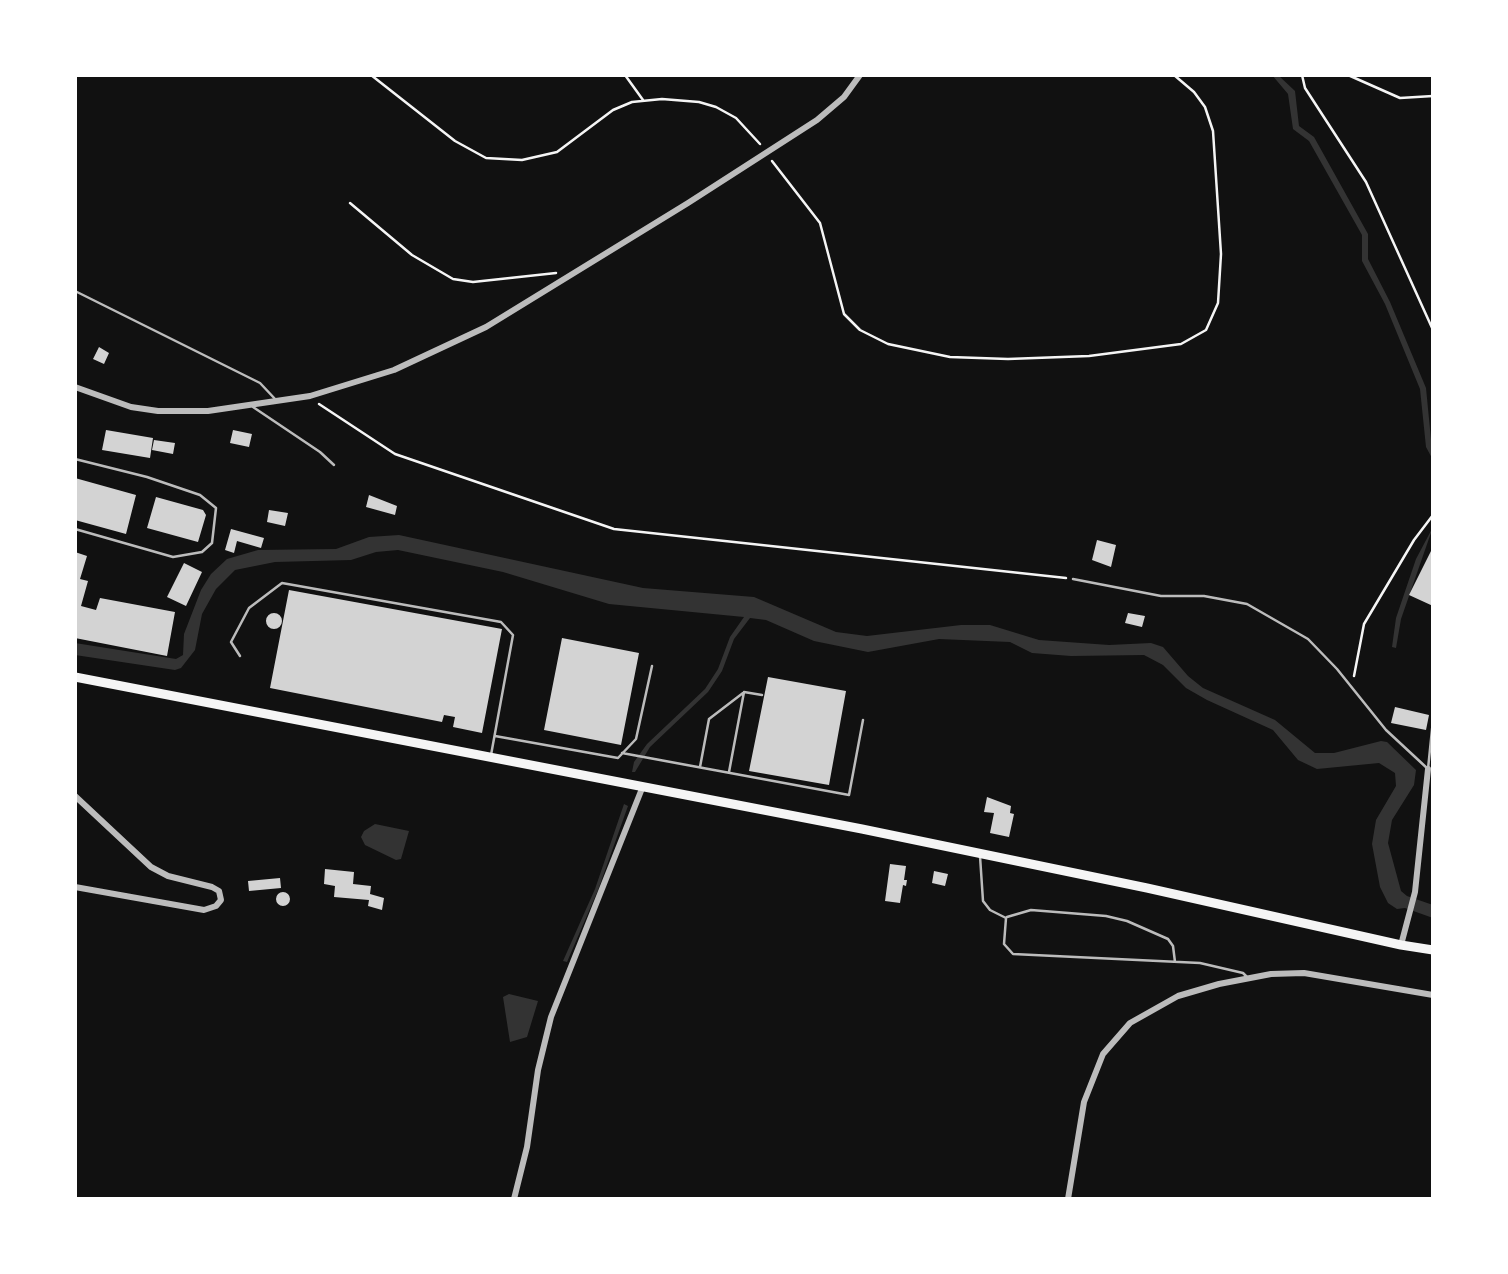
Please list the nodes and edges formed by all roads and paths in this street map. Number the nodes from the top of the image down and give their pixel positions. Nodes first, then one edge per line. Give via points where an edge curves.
1 (371, 75) edge
2 (625, 75) edge
3 (860, 75) edge
4 (1174, 75) edge
5 (1302, 75) edge
6 (1348, 75) edge
7 (1433, 96) edge
8 (643, 100) junction
9 (765, 152) junction
10 (350, 203) dead end
11 (569, 277) junction
12 (75, 291) edge
13 (1433, 330) edge
14 (75, 387) edge
15 (310, 397) junction
16 (278, 402) junction
17 (253, 407) junction
18 (75, 459) edge
19 (334, 465) dead end
20 (1433, 515) edge
21 (75, 529) edge
22 (1073, 579) joint
23 (240, 656) dead end
24 (652, 666) dead end
25 (75, 677) edge
26 (1350, 686) junction
27 (744, 692) junction
28 (762, 695) dead end
29 (863, 720) dead end
30 (1433, 720) edge
31 (495, 736) junction
32 (622, 753) junction
33 (491, 757) junction
34 (700, 767) junction
35 (1428, 769) junction
36 (729, 772) junction
37 (643, 786) junction
38 (75, 796) edge
39 (981, 853) junction
40 (75, 887) edge
41 (1006, 918) junction
42 (1401, 946) junction
43 (1433, 950) edge
44 (1175, 962) junction
45 (1248, 978) junction
46 (1433, 995) edge
47 (514, 1199) edge
48 (1068, 1199) edge

1 - 8 path via 454,141 486,158 522,160 557,152 613,110
2 - 8 path
3 - 9 street via 828,111
4 - 9 path via 1205,107 1213,131 1221,254 1218,303 1206,330 1181,344 1089,356 1009,359 950,356 888,344 860,330 844,314 820,223
5 - 13 path via 1305,88 1366,182
6 - 7 path via 1399,98
8 - 9 path via 681,99 716,107 736,118
9 - 11 street
10 - 11 path via 412,255 453,279 482,281 545,273
11 - 15 street via 444,350
12 - 16 lane via 260,383
14 - 17 street via 131,407 158,411
15 - 16 street
15 - 22 path via 395,454 614,528
16 - 17 street
17 - 19 lane
18 - 21 lane via 200,495 216,508 212,543 202,552 173,556
20 - 26 path via 1364,624
22 - 26 lane via 1161,596 1204,596 1247,604 1308,639
23 - 31 lane via 231,642 249,608 282,583 501,622 513,635
24 - 32 lane via 636,739
25 - 33 main road
26 - 35 lane via 1386,730
27 - 28 lane
27 - 34 lane via 709,719
27 - 36 lane
29 - 36 lane via 849,795
30 - 35 lane
31 - 32 lane via 618,758
31 - 33 lane
32 - 34 lane
33 - 37 main road
34 - 36 lane
35 - 42 street via 1415,892
37 - 39 main road
37 - 47 street via 551,1017
38 - 40 street via 151,867 212,887 221,900 204,909
39 - 41 lane via 983,901
39 - 42 main road
41 - 44 lane via 1031,910 1127,921 1168,939 1174,946
41 - 44 lane via 1004,944 1013,954
42 - 43 main road
44 - 45 lane via 1237,971
45 - 46 street via 1304,973
45 - 48 street via 1178,996 1117,1035 1103,1055 1084,1102

